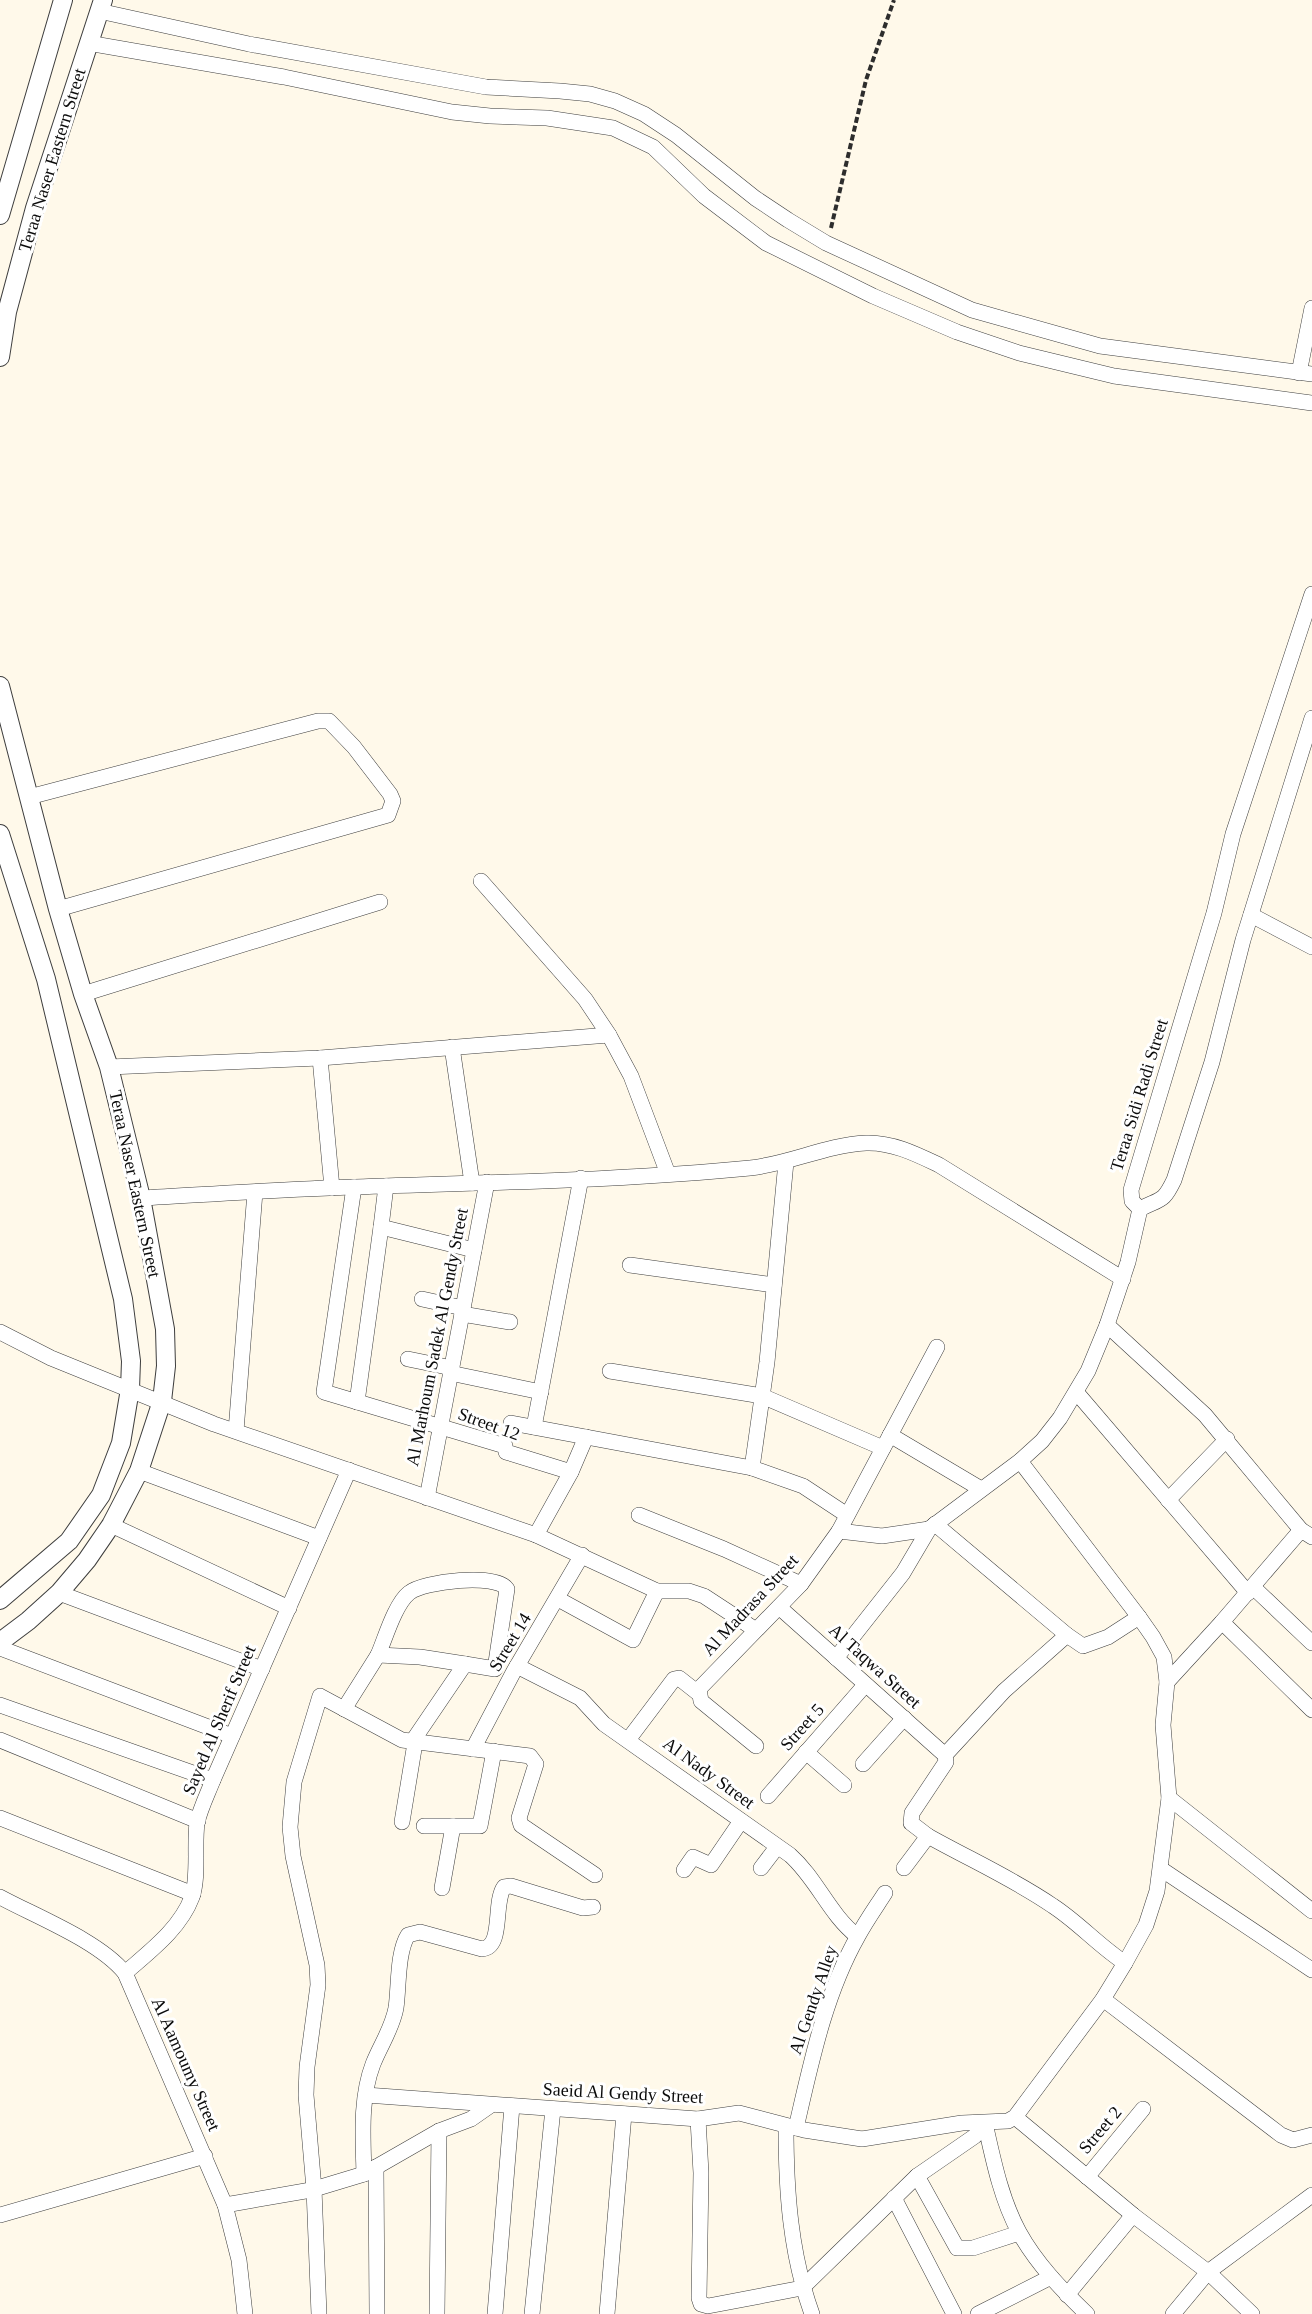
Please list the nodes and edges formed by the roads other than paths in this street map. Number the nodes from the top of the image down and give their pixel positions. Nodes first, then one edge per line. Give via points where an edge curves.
1 (63, 0) edge
2 (101, 5) edge
3 (88, 43) junction
4 (0, 215) edge
5 (1312, 308) edge
6 (0, 357) edge
7 (1305, 373) edge
8 (1312, 403) edge
9 (1312, 594) edge
10 (0, 686) edge
11 (1312, 718) edge
12 (30, 797) junction
13 (0, 834) edge
14 (481, 881) dead end
15 (380, 902) dead end
16 (58, 909) junction
17 (1251, 915) junction
18 (1312, 947) edge
19 (83, 994) junction
20 (609, 1035) junction
21 (452, 1047) junction
22 (320, 1058) junction
23 (110, 1067) junction
24 (786, 1162) junction
25 (668, 1174) junction
26 (581, 1178) junction
27 (479, 1183) junction
28 (386, 1186) junction
29 (354, 1187) junction
30 (332, 1188) junction
31 (255, 1192) junction
32 (141, 1198) junction
33 (1140, 1209) junction
34 (381, 1227) junction
35 (474, 1250) junction
36 (630, 1265) dead end
37 (1123, 1279) junction
38 (774, 1285) junction
39 (422, 1299) dead end
40 (462, 1311) junction
41 (510, 1322) dead end
42 (1107, 1325) junction
43 (0, 1332) edge
44 (937, 1347) dead end
45 (408, 1359) dead end
46 (451, 1371) junction
47 (610, 1371) dead end
48 (130, 1389) junction
49 (541, 1392) junction
50 (1077, 1393) junction
51 (762, 1395) junction
52 (162, 1401) junction
53 (357, 1402) junction
54 (512, 1423) dead end
55 (440, 1427) junction
56 (534, 1427) junction
57 (236, 1431) junction
58 (586, 1437) junction
59 (1227, 1439) junction
60 (886, 1442) junction
61 (1020, 1461) junction
62 (753, 1468) junction
63 (349, 1470) junction
64 (139, 1471) junction
65 (571, 1472) junction
66 (981, 1489) junction
67 (427, 1498) junction
68 (1168, 1500) junction
69 (639, 1515) dead end
70 (848, 1515) junction
71 (111, 1525) junction
72 (932, 1527) junction
73 (839, 1531) junction
74 (1307, 1533) edge
75 (537, 1535) junction
76 (319, 1538) junction
77 (582, 1555) junction
78 (801, 1584) junction
79 (1250, 1590) junction
80 (657, 1591) junction
81 (59, 1593) junction
82 (558, 1599) junction
83 (0, 1600) edge
84 (779, 1607) junction
85 (289, 1608) junction
86 (1139, 1617) junction
87 (1222, 1622) junction
88 (756, 1630) junction
89 (1067, 1635) junction
90 (0, 1642) edge
91 (1312, 1642) edge
92 (0, 1648) edge
93 (378, 1655) junction
94 (836, 1658) junction
95 (465, 1664) junction
96 (517, 1666) junction
97 (262, 1670) junction
98 (1167, 1682) junction
99 (866, 1685) junction
100 (698, 1693) junction
101 (0, 1705) edge
102 (344, 1709) junction
103 (1312, 1710) edge
104 (904, 1718) junction
105 (232, 1736) junction
106 (0, 1740) edge
107 (628, 1740) junction
108 (413, 1742) junction
109 (756, 1746) dead end
110 (473, 1749) junction
111 (494, 1751) junction
112 (806, 1752) junction
113 (945, 1755) junction
114 (863, 1764) dead end
115 (213, 1780) junction
116 (844, 1785) dead end
117 (768, 1796) dead end
118 (1169, 1798) junction
119 (0, 1818) edge
120 (198, 1821) junction
121 (741, 1821) junction
122 (402, 1822) dead end
123 (424, 1826) dead end
124 (453, 1826) junction
125 (928, 1836) junction
126 (777, 1847) junction
127 (761, 1868) dead end
128 (904, 1868) dead end
129 (1161, 1869) junction
130 (684, 1870) dead end
131 (595, 1875) dead end
132 (442, 1888) dead end
133 (885, 1893) dead end
134 (193, 1894) junction
135 (0, 1897) edge
136 (593, 1907) dead end
137 (1312, 1911) edge
138 (857, 1936) junction
139 (1125, 1963) junction
140 (1312, 1970) edge
141 (125, 1973) junction
142 (1103, 1999) junction
143 (366, 2096) junction
144 (491, 2104) junction
145 (512, 2106) junction
146 (553, 2109) junction
147 (1143, 2109) dead end
148 (624, 2114) junction
149 (1015, 2117) junction
150 (698, 2119) junction
151 (985, 2122) junction
152 (791, 2127) junction
153 (439, 2131) junction
154 (1312, 2135) edge
155 (205, 2156) junction
156 (370, 2171) junction
157 (917, 2176) junction
158 (1087, 2177) junction
159 (314, 2189) junction
160 (1312, 2195) edge
161 (894, 2198) junction
162 (225, 2205) junction
163 (0, 2215) edge
164 (1133, 2215) junction
165 (1019, 2233) junction
166 (1208, 2272) junction
167 (1051, 2277) junction
168 (802, 2288) junction
169 (1066, 2295) junction
170 (244, 2314) edge
171 (319, 2314) edge
172 (377, 2314) edge
173 (437, 2314) edge
174 (495, 2314) edge
175 (532, 2314) edge
176 (607, 2314) edge
177 (812, 2314) edge
178 (954, 2314) edge
179 (978, 2314) edge
180 (1087, 2314) edge
181 (1173, 2314) edge
182 (1252, 2314) edge

1 - 4 street, Teraa Naser Eastern Street
2 - 3 street, Teraa Naser Eastern Street
2 - 7 street via 249,44 486,87 590,94 615,101 676,135 763,203 826,243 972,310 1100,346
3 - 6 street, Teraa Naser Eastern Street via 35,208 7,312
3 - 8 street via 284,77 452,112 547,118 613,128 653,147 704,196 766,243 957,332 1019,353 1114,376
5 - 7 street
9 - 33 street, Teraa Sidi Radi Street via 1233,834 1214,913 1131,1190 1132,1201
10 - 12 street, Teraa Naser Eastern Street
11 - 17 street
12 - 16 street, Teraa Naser Eastern Street
12 - 16 street via 329,721 354,747 393,801 388,815
13 - 48 street, Teraa Naser Eastern Street via 46,979 123,1299 131,1361
14 - 20 street via 585,999
15 - 19 street
16 - 19 street, Teraa Naser Eastern Street
17 - 18 street
17 - 33 street via 1212,1062 1174,1180 1161,1201
19 - 23 street, Teraa Naser Eastern Street
20 - 21 street
20 - 25 street via 632,1076
21 - 22 street
21 - 27 street, Al Marhoum Sadek Al Gendy Street
22 - 23 street
22 - 30 street
23 - 32 street, Teraa Naser Eastern Street
24 - 25 street
24 - 37 street via 867,1143 914,1153 969,1182
24 - 38 street
25 - 26 street
26 - 27 street
26 - 49 street
27 - 28 street
27 - 35 street, Al Marhoum Sadek Al Gendy Street
28 - 29 street
28 - 34 street
29 - 30 street
29 - 53 street, Street 12 via 324,1392
30 - 31 street
31 - 32 street
31 - 57 street
32 - 52 street, Teraa Naser Eastern Street via 165,1329
33 - 37 street, Teraa Sidi Radi Street
34 - 35 street
34 - 53 street
35 - 40 street, Al Marhoum Sadek Al Gendy Street
36 - 38 street
37 - 42 street, Teraa Sidi Radi Street
38 - 51 street
39 - 40 street
40 - 41 street
40 - 46 street, Al Marhoum Sadek Al Gendy Street
42 - 50 street, Teraa Sidi Radi Street
42 - 59 street
43 - 48 street via 51,1358
44 - 60 street, Al Madrasa Street
45 - 46 street
46 - 49 street
46 - 55 street, Al Marhoum Sadek Al Gendy Street
47 - 51 street
48 - 52 street
48 - 83 street, Teraa Naser Eastern Street via 121,1443 100,1495 69,1541
49 - 56 street
50 - 61 street, Teraa Sidi Radi Street via 1041,1441
50 - 68 street
51 - 60 street
51 - 62 street
52 - 57 street
52 - 64 street, Teraa Naser Eastern Street
53 - 55 street, Street 12
54 - 56 street
55 - 65 street, Street 12 via 505,1446 506,1452
55 - 67 street, Al Marhoum Sadek Al Gendy Street
56 - 58 street
57 - 63 street
58 - 62 street
58 - 65 street
59 - 68 street
59 - 74 street
60 - 66 street
60 - 70 street, Al Madrasa Street
61 - 66 street, Teraa Sidi Radi Street
61 - 86 street
62 - 70 street via 803,1486
63 - 67 street
63 - 76 street, Sayed Al Sherif Street
64 - 71 street, Teraa Naser Eastern Street
64 - 76 street
65 - 75 street
66 - 72 street, Teraa Sidi Radi Street
67 - 75 street
68 - 79 street
69 - 78 street
70 - 73 street, Al Madrasa Street
71 - 81 street, Teraa Naser Eastern Street
71 - 85 street
72 - 73 street via 882,1536
72 - 89 street
72 - 94 street, Teraa Sidi Radi Street via 903,1573
73 - 78 street, Al Madrasa Street
74 - 79 street
75 - 77 street
76 - 85 street, Sayed Al Sherif Street
77 - 80 street
77 - 82 street, Street 14
78 - 84 street, Al Madrasa Street
79 - 87 street
79 - 91 street
80 - 82 street via 633,1640
80 - 88 street via 689,1591 704,1596
81 - 90 street, Teraa Naser Eastern Street
81 - 97 street
82 - 96 street, Street 14
84 - 88 street, Al Madrasa Street
84 - 94 street, Al Taqwa Street
85 - 97 street, Sayed Al Sherif Street
86 - 89 street via 1108,1637 1083,1646
86 - 98 street via 1164,1657
87 - 98 street
87 - 103 street
88 - 100 street, Al Madrasa Street
89 - 113 street via 1004,1691
92 - 105 street
93 - 95 street
93 - 95 street via 399,1607 410,1592 449,1582 500,1583 507,1589 507,1595 495,1670
93 - 102 street
94 - 99 street, Al Taqwa Street
95 - 108 street
96 - 107 street, Al Nady Street via 580,1698 604,1724
96 - 110 street, Street 14
97 - 105 street, Sayed Al Sherif Street
98 - 118 street via 1163,1725
99 - 104 street, Al Taqwa Street
99 - 112 street, Street 5
100 - 107 street via 679,1678 674,1679
100 - 109 street via 700,1701
101 - 115 street
102 - 108 street via 394,1737
102 - 159 street via 320,1696 294,1782 290,1827 317,1965 306,2095
104 - 113 street, Al Taqwa Street
104 - 114 street
105 - 115 street, Sayed Al Sherif Street
106 - 120 street
107 - 121 street, Al Nady Street
108 - 110 street
108 - 122 street
110 - 111 street
111 - 124 street via 480,1826
111 - 131 street via 530,1756 537,1764 519,1818 521,1825
112 - 116 street
112 - 117 street, Street 5
113 - 125 street via 946,1762 910,1816 911,1822
115 - 120 street, Sayed Al Sherif Street
118 - 129 street
118 - 137 street
119 - 134 street
120 - 134 street, Sayed Al Sherif Street
121 - 126 street, Al Nady Street
121 - 130 street via 711,1865 693,1857
123 - 124 street
124 - 132 street
125 - 128 street
125 - 139 street via 1050,1904
126 - 127 street
126 - 138 street, Al Nady Street via 799,1863 830,1909
129 - 139 street via 1146,1925
129 - 140 street
133 - 138 street, Al Gendy Alley
134 - 141 street, Sayed Al Sherif Street via 179,1921
135 - 141 street, Al Aamoumy Street via 99,1949
136 - 143 street via 583,1908 504,1887 495,1937 488,1948 420,1932 408,1935 392,2026 373,2064
138 - 152 street, Al Gendy Alley via 836,1983
139 - 142 street
141 - 155 street, Al Aamoumy Street
142 - 149 street
142 - 154 street via 1281,2135 1293,2140
143 - 144 street, Saeid Al Gendy Street
143 - 156 street via 363,2132
144 - 145 street, Saeid Al Gendy Street
144 - 153 street via 471,2119
145 - 146 street, Saeid Al Gendy Street
145 - 174 street
146 - 148 street, Saeid Al Gendy Street
146 - 175 street
147 - 158 street, Street 2
148 - 150 street, Saeid Al Gendy Street
148 - 176 street
149 - 151 street, Saeid Al Gendy Street
149 - 158 street
150 - 152 street, Saeid Al Gendy Street via 739,2113
150 - 168 street via 699,2302 708,2306
151 - 152 street, Saeid Al Gendy Street via 862,2139
151 - 157 street via 975,2136
151 - 165 street via 999,2179
152 - 168 street, Al Gendy Alley via 789,2213
153 - 156 street
153 - 173 street
155 - 162 street, Al Aamoumy Street
155 - 163 street
156 - 159 street
156 - 172 street
157 - 161 street
157 - 165 street via 957,2248 973,2248
158 - 164 street
159 - 162 street
159 - 171 street
160 - 166 street
161 - 168 street
161 - 178 street
162 - 170 street, Al Aamoumy Street via 238,2260
164 - 166 street
164 - 169 street
165 - 167 street
166 - 181 street
166 - 182 street
167 - 169 street
167 - 179 street
168 - 177 street, Al Gendy Alley
169 - 180 street

